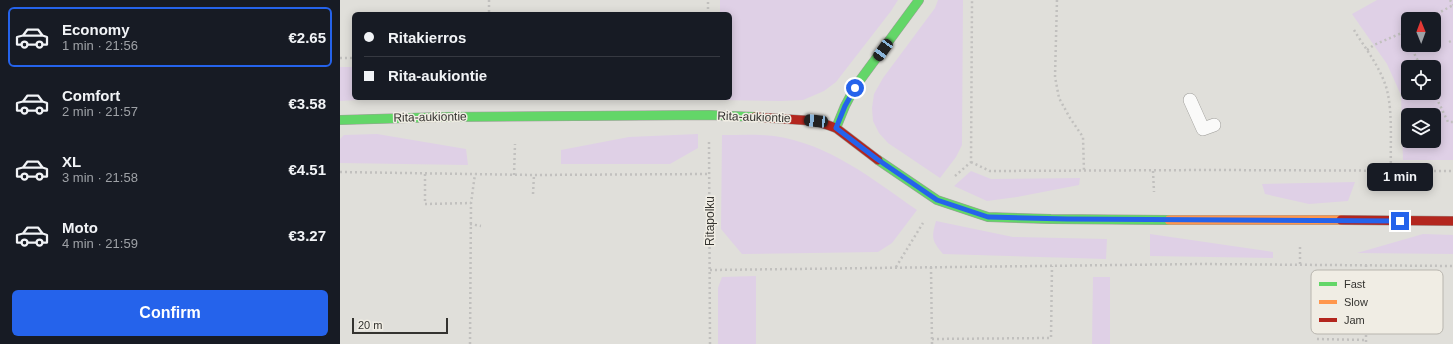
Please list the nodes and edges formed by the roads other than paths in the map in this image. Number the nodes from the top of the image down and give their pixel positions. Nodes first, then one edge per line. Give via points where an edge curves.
1 (919, 0) edge
2 (1190, 100) dead end
3 (340, 120) edge
4 (1214, 125) dead end
5 (836, 128) junction
6 (1453, 221) edge

1 - 5 street via 855,88
2 - 4 lane via 1204,129
3 - 5 street, Rita-aukiontie via 458,116 709,115 816,121
5 - 6 street, Rita-aukiontie via 937,200 988,217

